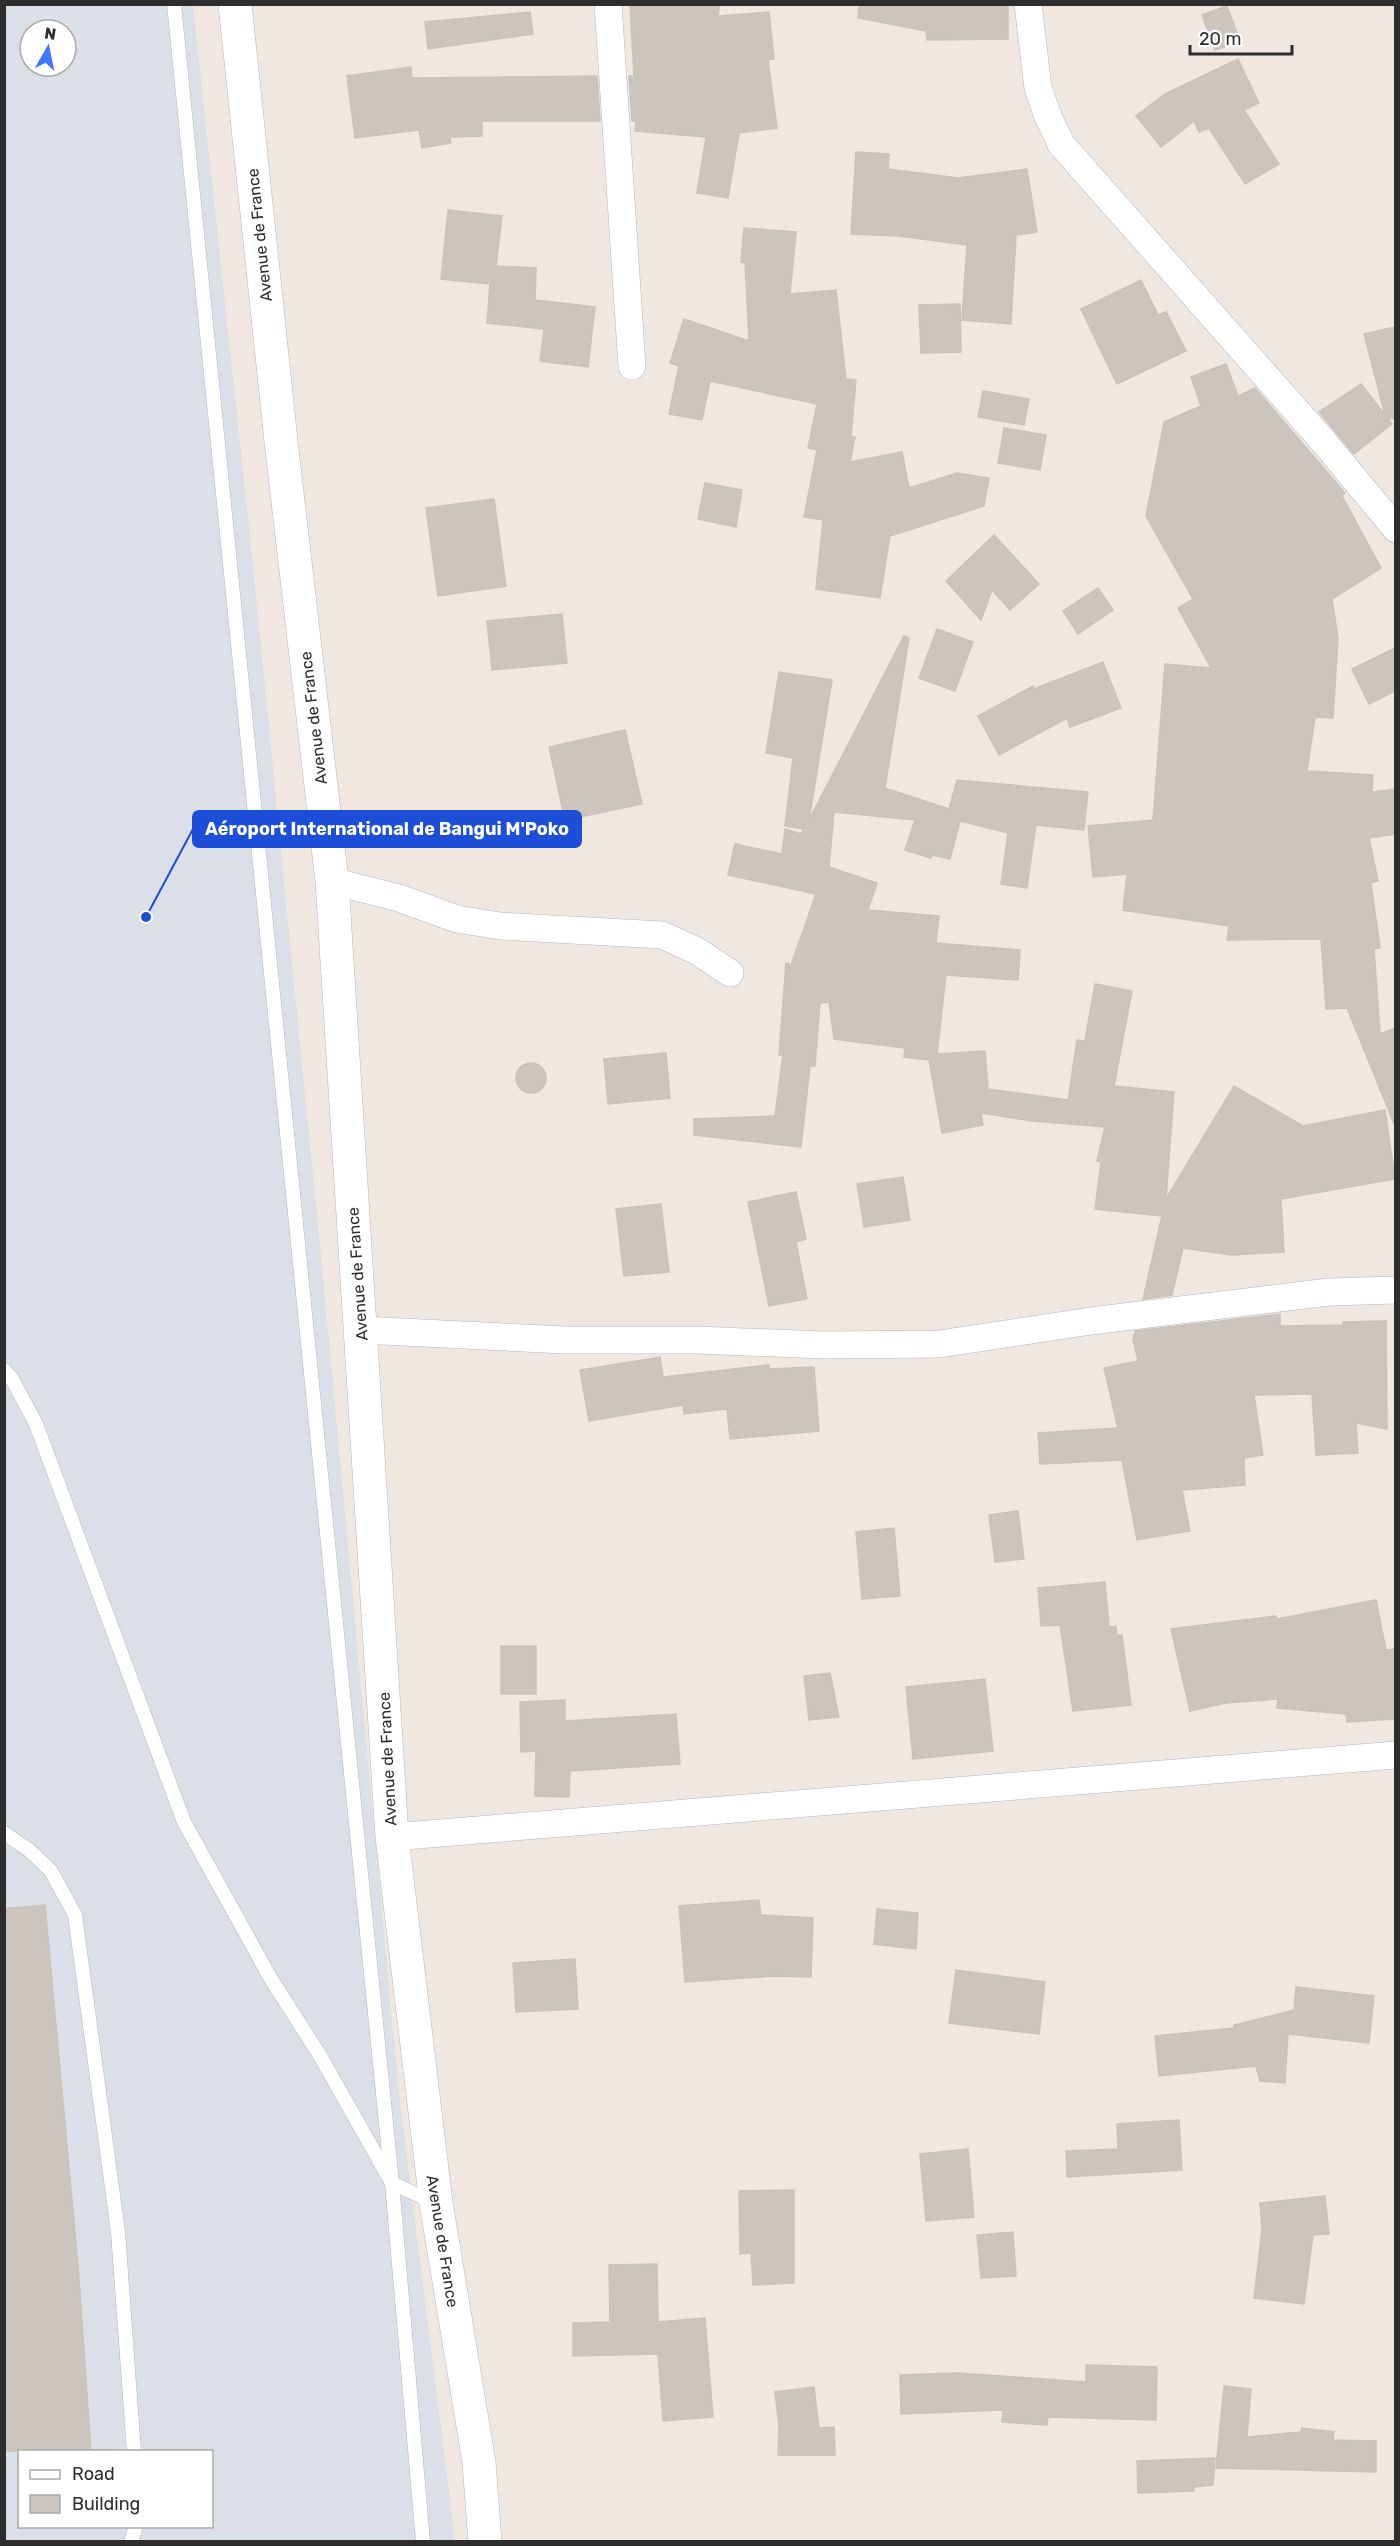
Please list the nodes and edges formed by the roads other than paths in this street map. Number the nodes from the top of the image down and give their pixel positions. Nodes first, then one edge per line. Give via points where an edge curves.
1 (174, 4) edge
2 (235, 4) edge
3 (608, 4) edge
4 (1028, 4) edge
5 (632, 366) dead end
6 (1395, 529) edge
7 (332, 881) junction
8 (730, 973) dead end
9 (1395, 1290) edge
10 (361, 1330) junction
11 (4, 1370) edge
12 (1395, 1755) edge
13 (4, 1833) edge
14 (392, 1837) junction
15 (392, 2183) junction
16 (436, 2203) junction
17 (134, 2450) edge
18 (423, 2541) edge
19 (485, 2541) edge

1 - 15 lane
2 - 7 street, Avenue de France
3 - 5 street
4 - 6 street via 1038,88 1061,144 1324,442
7 - 8 street via 399,898 457,919 500,926 662,935 698,951
7 - 10 street, Avenue de France
9 - 10 street via 1329,1292 939,1344 565,1340
10 - 14 street, Avenue de France
11 - 15 lane via 36,1424 184,1822
12 - 14 street
13 - 17 lane via 51,1871 75,1915 118,2232
14 - 16 street, Avenue de France
15 - 16 lane
15 - 18 lane
16 - 19 street, Avenue de France via 478,2462

